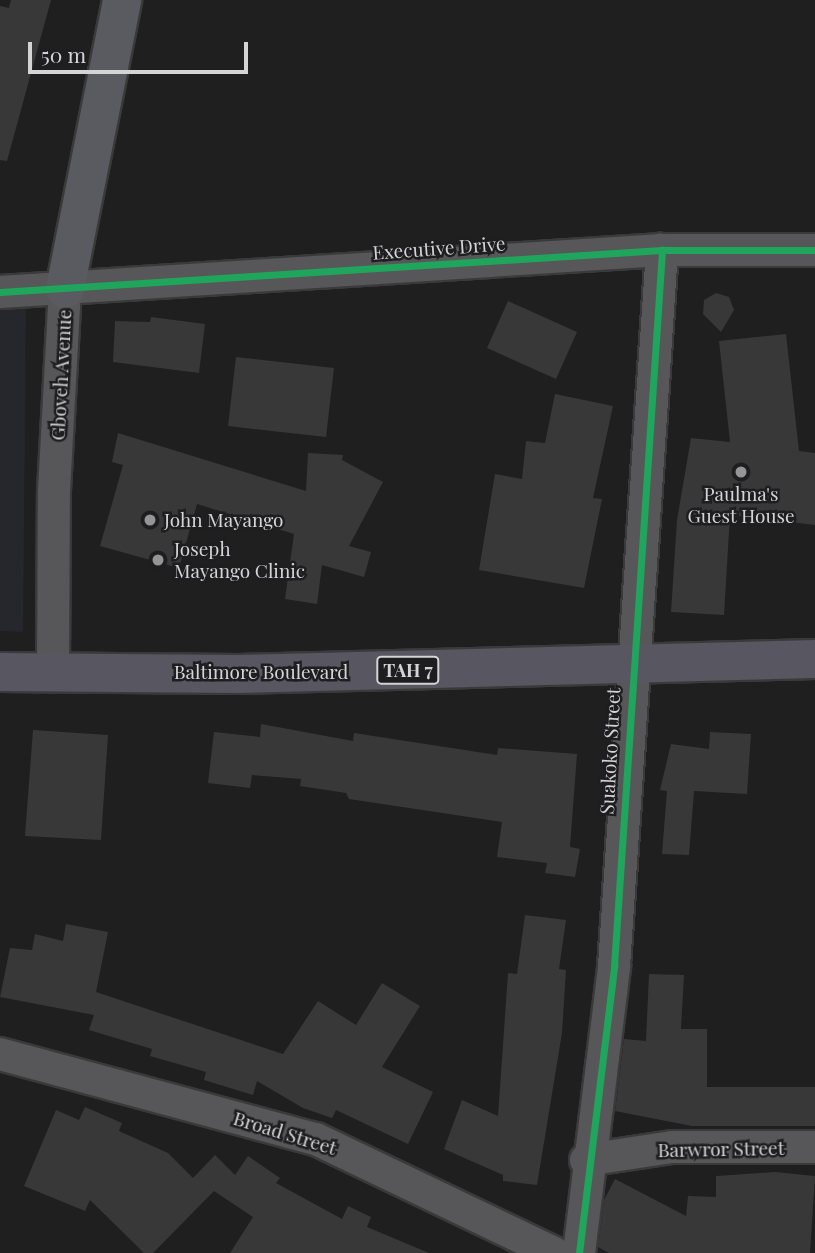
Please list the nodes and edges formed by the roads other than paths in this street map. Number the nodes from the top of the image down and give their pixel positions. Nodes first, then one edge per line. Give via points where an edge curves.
1 (122, 0) edge
2 (662, 250) junction
3 (815, 250) edge
4 (65, 289) junction
5 (0, 292) edge
6 (815, 659) edge
7 (630, 665) junction
8 (53, 671) junction
9 (0, 672) edge
10 (0, 1054) edge
11 (815, 1147) edge
12 (586, 1160) junction
13 (554, 1253) edge
14 (579, 1253) edge

1 - 4 main road, Gboveh Avenue
2 - 3 street, Executive Drive
2 - 4 street, Executive Drive
2 - 7 street, Suakoko Street
4 - 5 street, Executive Drive
4 - 8 street, Gboveh Avenue via 54,492
6 - 7 highway, Baltimore Boulevard / TAH 7
7 - 8 highway, Baltimore Boulevard / TAH 7 via 239,674
7 - 12 street, Suakoko Street via 614,966
8 - 9 highway, Baltimore Boulevard / TAH 7
10 - 13 street, Broad Street via 316,1139
11 - 12 street, Barwror Street via 672,1147
12 - 14 street, Suakoko Street

